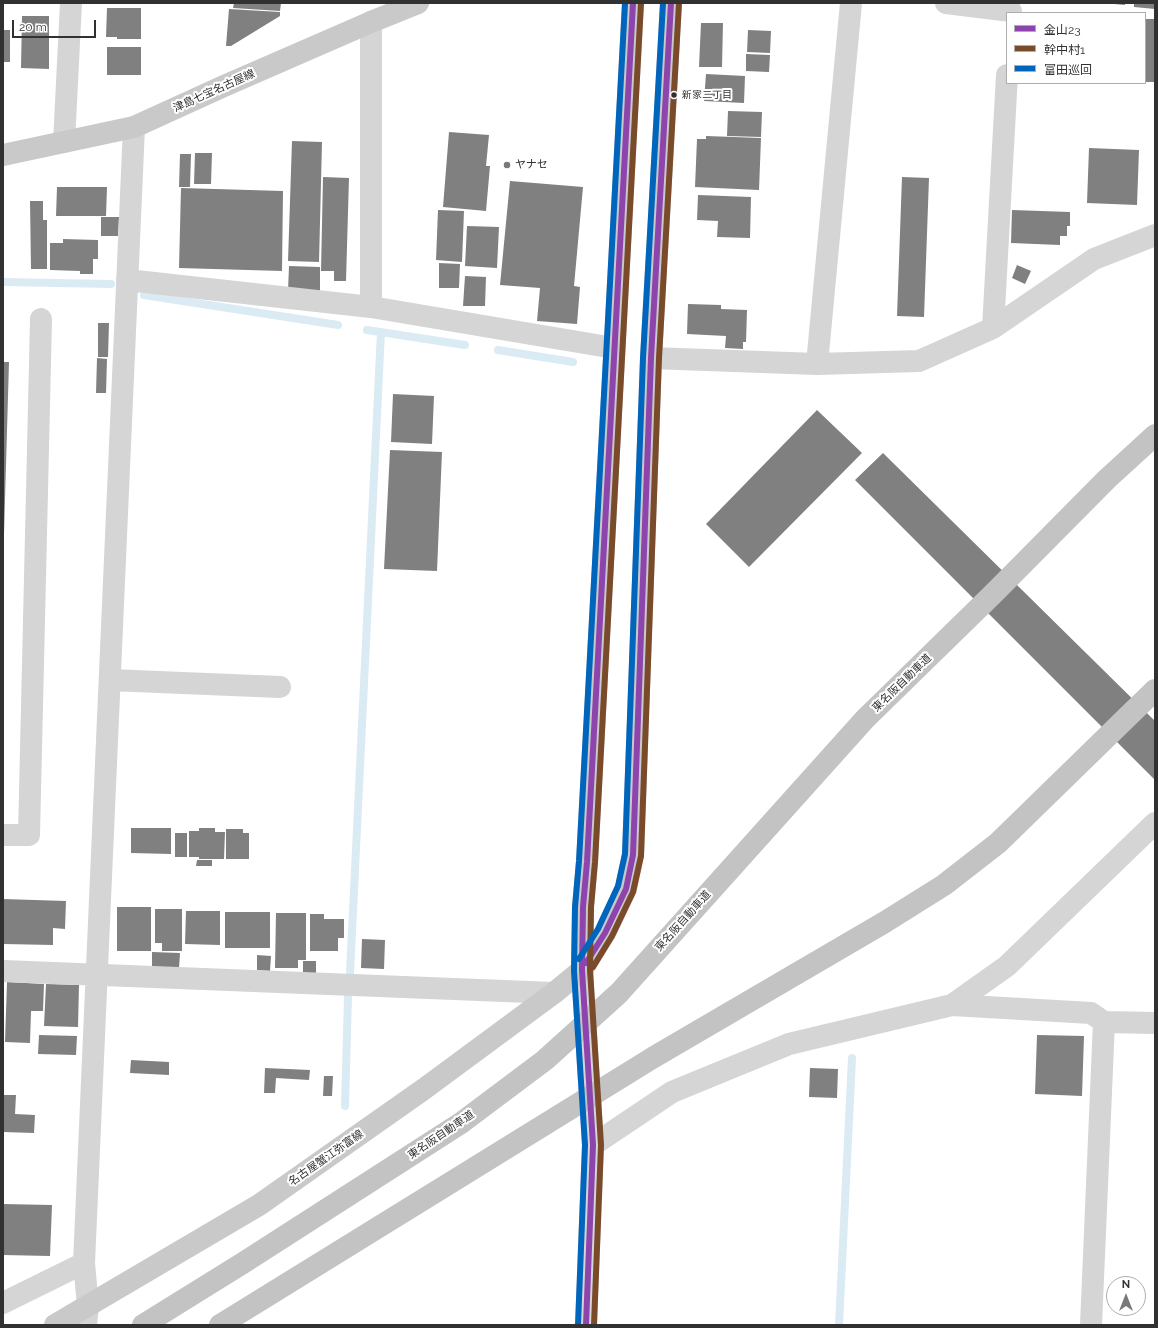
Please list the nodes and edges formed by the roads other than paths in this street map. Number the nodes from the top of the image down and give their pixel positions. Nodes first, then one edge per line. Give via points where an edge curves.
1 (71, 3) edge
2 (418, 3) edge
3 (633, 3) edge
4 (671, 3) edge
5 (851, 3) edge
6 (946, 3) edge
7 (1011, 9) edge
8 (371, 22) junction
9 (1007, 84) edge
10 (134, 127) junction
11 (64, 142) junction
12 (3, 155) edge
13 (1155, 235) edge
14 (128, 280) junction
15 (371, 307) junction
16 (41, 319) dead end
17 (993, 328) junction
18 (614, 348) junction
19 (651, 358) junction
20 (817, 364) junction
21 (1155, 435) edge
22 (110, 680) junction
23 (280, 687) dead end
24 (1155, 690) edge
25 (1155, 823) edge
26 (3, 835) edge
27 (582, 970) junction
28 (3, 971) edge
29 (97, 975) junction
30 (554, 993) junction
31 (952, 1005) junction
32 (1104, 1022) junction
33 (1155, 1023) edge
34 (593, 1145) junction
35 (84, 1262) junction
36 (3, 1303) edge
37 (87, 1315) edge
38 (55, 1325) edge
39 (143, 1325) edge
40 (220, 1325) edge
41 (586, 1325) edge
42 (1092, 1325) edge

1 - 11 street
2 - 8 main road, 津島七宝名古屋線
3 - 18 main road
4 - 19 main road, 名古屋蟹江弥富線
5 - 20 street
6 - 7 street
8 - 10 main road, 津島七宝名古屋線
8 - 15 street
9 - 17 street
10 - 11 main road, 津島七宝名古屋線
10 - 14 street
11 - 12 main road, 津島七宝名古屋線
13 - 17 street via 1094,259
14 - 15 street
14 - 22 street
15 - 18 street
16 - 26 street via 29,836
17 - 20 street via 919,361
18 - 27 main road
19 - 20 street
19 - 27 main road, 名古屋蟹江弥富線 via 633,855 626,889 605,933
21 - 39 highway, 東名阪自動車道 via 1107,479 865,719 619,993 545,1060 461,1123 244,1264
22 - 23 street
22 - 29 street
24 - 40 highway via 998,843 944,885 654,1057
25 - 31 street via 1007,966
27 - 30 main road, 名古屋蟹江弥富線
27 - 34 street
28 - 29 street
29 - 30 street
29 - 35 street
30 - 37 main road, 名古屋蟹江弥富線 via 424,1090 259,1204
31 - 32 street via 1090,1013
31 - 34 street via 789,1044 672,1092
32 - 33 street
32 - 42 street
34 - 41 street
35 - 36 street
35 - 37 street
37 - 38 main road, 名古屋蟹江弥富線

